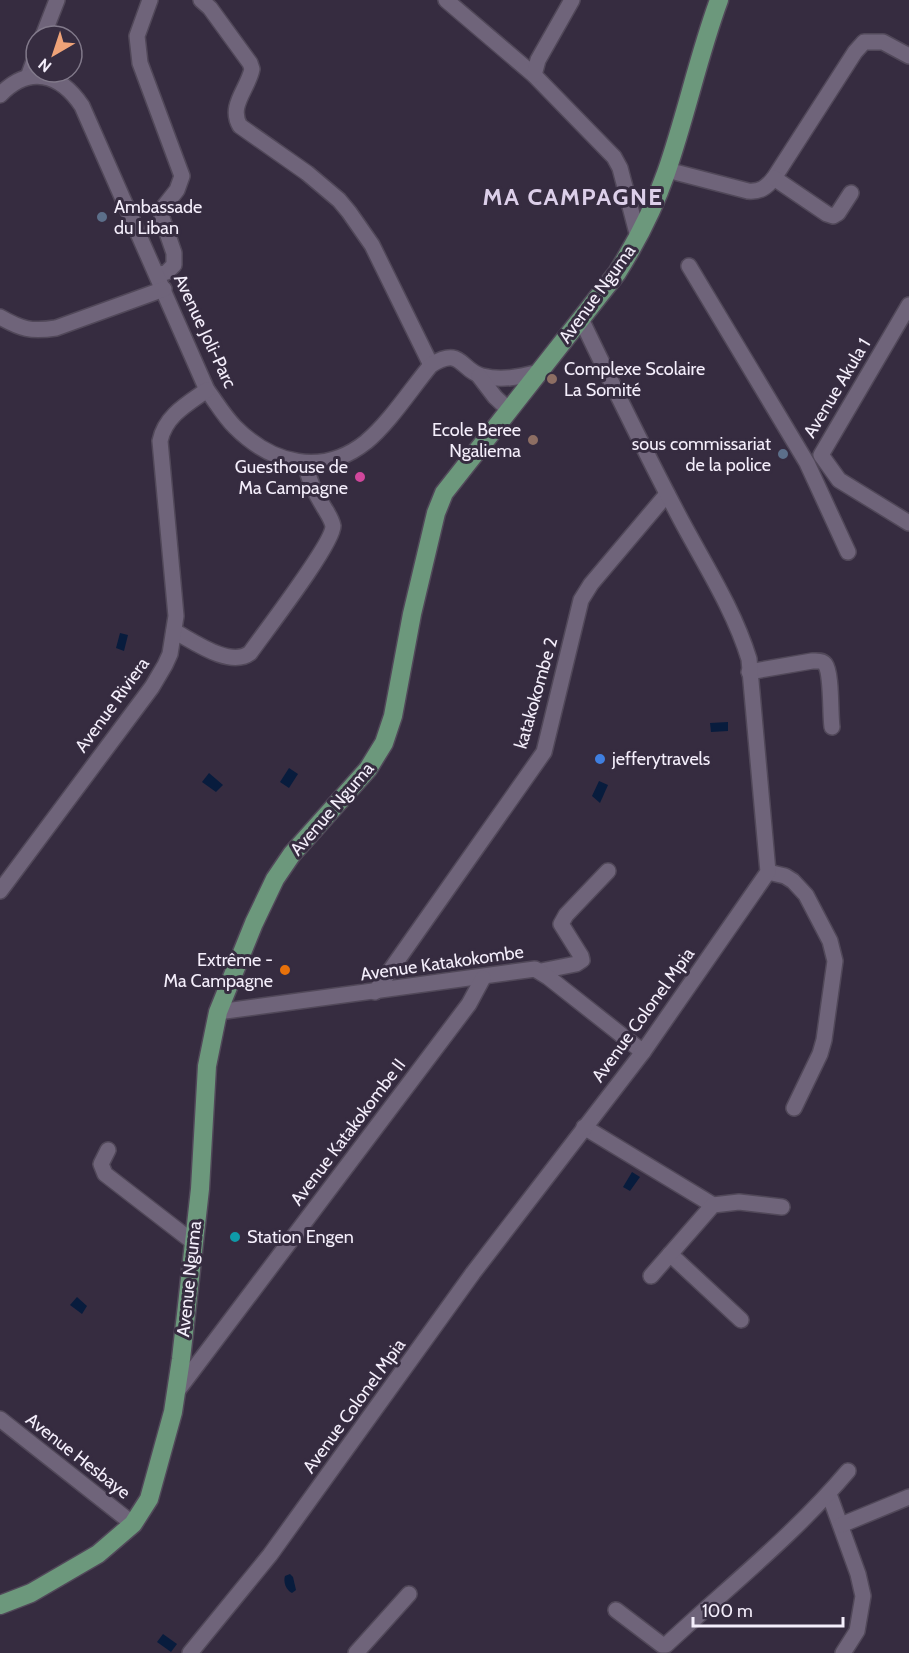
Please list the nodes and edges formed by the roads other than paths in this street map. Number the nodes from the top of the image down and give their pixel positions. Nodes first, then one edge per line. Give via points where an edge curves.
1 (57, 0) edge
2 (150, 0) edge
3 (201, 0) edge
4 (446, 0) edge
5 (572, 0) edge
6 (719, 0) edge
7 (48, 24) edge
8 (909, 56) edge
9 (534, 75) junction
10 (24, 79) edge
11 (61, 84) edge
12 (0, 94) edge
13 (667, 170) junction
14 (774, 178) junction
15 (851, 193) dead end
16 (638, 237) junction
17 (689, 266) dead end
18 (161, 282) junction
19 (909, 305) edge
20 (0, 317) edge
21 (581, 319) junction
22 (431, 365) junction
23 (538, 372) junction
24 (479, 376) junction
25 (207, 390) junction
26 (509, 410) junction
27 (814, 459) junction
28 (306, 463) junction
29 (668, 494) junction
30 (909, 523) edge
31 (848, 552) dead end
32 (174, 631) junction
33 (749, 672) junction
34 (832, 727) dead end
35 (608, 872) dead end
36 (768, 872) junction
37 (0, 891) edge
38 (541, 971) junction
39 (483, 978) junction
40 (375, 992) junction
41 (218, 1012) junction
42 (643, 1052) junction
43 (795, 1108) dead end
44 (584, 1127) junction
45 (108, 1150) dead end
46 (713, 1205) junction
47 (782, 1207) dead end
48 (192, 1242) junction
49 (670, 1254) junction
50 (651, 1276) dead end
51 (741, 1320) dead end
52 (175, 1394) junction
53 (0, 1419) edge
54 (848, 1471) dead end
55 (829, 1494) junction
56 (909, 1497) edge
57 (133, 1524) junction
58 (841, 1525) junction
59 (410, 1594) dead end
60 (0, 1605) edge
61 (616, 1610) dead end
62 (190, 1653) edge
63 (356, 1653) edge
64 (843, 1653) edge

1 - 7 street
2 - 18 street via 137,36 140,63 182,176 162,209 174,265
3 - 22 street via 252,69 235,108 240,126 307,173 349,212 372,245
4 - 9 street
5 - 9 street via 538,60
6 - 13 main road, Avenue Nguma
8 - 14 street via 883,42 864,42
9 - 16 street via 614,157
10 - 12 street
11 - 18 street, Avenue Joli-Parc via 82,106
13 - 14 street via 757,192
13 - 16 main road, Avenue Nguma
14 - 15 street via 833,216
16 - 21 main road, Avenue Nguma via 617,273
17 - 27 street
18 - 20 street via 56,328 32,331
18 - 25 street, Avenue Joli-Parc
19 - 27 street, Avenue Akula 1
21 - 23 main road, Avenue Nguma
21 - 29 street
22 - 24 street via 456,358
22 - 28 street, Avenue Joli-Parc via 368,441 329,460
23 - 24 street via 511,379
23 - 26 main road, Avenue Nguma
24 - 26 street
25 - 28 street, Avenue Joli-Parc via 247,437 285,459
25 - 32 street, Avenue Riviera via 167,421 160,441 176,616
26 - 41 main road, Avenue Nguma via 440,502 384,743 368,769 292,854 275,879
27 - 30 street, Avenue Akula 1 via 839,480
27 - 31 street
28 - 32 street via 307,476 331,520 331,534 250,653 237,658 224,656
29 - 33 street via 735,622 749,660
29 - 40 street, katakokombe 2 via 581,600 544,752
32 - 37 street, Avenue Riviera via 170,654 158,677
33 - 34 street via 822,661 829,678
33 - 36 street
35 - 38 street via 561,924 582,960
36 - 42 street, Avenue Colonel Mpia
36 - 43 street via 785,876 806,895 830,941 835,961 824,1040
38 - 39 street, Avenue Katakokombe via 530,969
38 - 42 street, Avenue Katakokombe
39 - 40 street, Avenue Katakokombe
39 - 52 street, Avenue Katakokombe II via 469,1004
40 - 41 street, Avenue Katakokombe
41 - 48 main road, Avenue Nguma via 207,1066 200,1189
42 - 44 street, Avenue Colonel Mpia
44 - 46 street
44 - 62 street, Avenue Colonel Mpia via 473,1273 270,1555
45 - 48 street via 101,1164 105,1174
46 - 47 street via 739,1202
46 - 49 street
48 - 52 main road, Avenue Nguma
49 - 50 street
49 - 51 street
52 - 57 main road, Avenue Nguma via 154,1484
53 - 57 street, Avenue Hesbaye
54 - 55 street
55 - 58 street
55 - 61 street via 666,1645
56 - 58 street
57 - 60 main road, Avenue Nguma via 74,1569
58 - 64 street via 863,1596 857,1631
59 - 63 street

